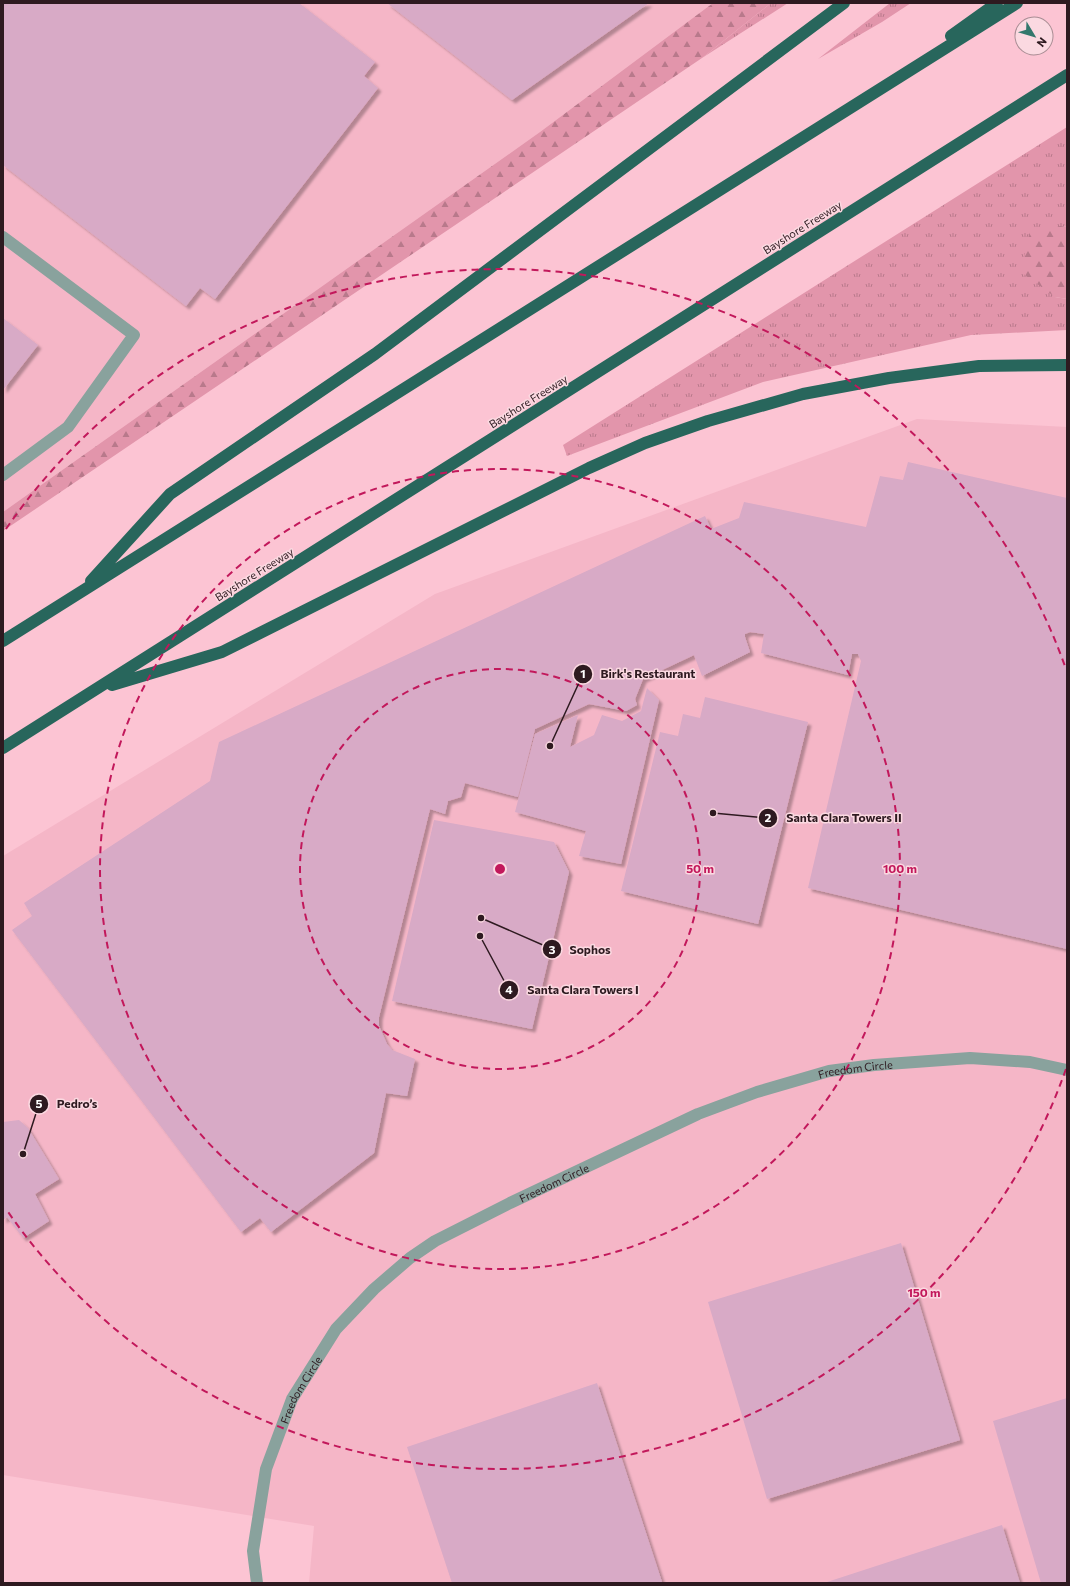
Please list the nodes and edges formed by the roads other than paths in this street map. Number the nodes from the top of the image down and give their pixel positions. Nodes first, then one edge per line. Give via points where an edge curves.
1 (844, 3) edge
2 (997, 3) edge
3 (1017, 3) edge
4 (1067, 75) edge
5 (846, 110) junction
6 (3, 236) edge
7 (1067, 365) edge
8 (3, 475) edge
9 (81, 592) junction
10 (3, 641) edge
11 (98, 689) junction
12 (3, 748) edge
13 (1067, 1070) edge
14 (257, 1583) edge

1 - 9 highway via 374,354 170,494
2 - 5 highway
3 - 5 highway
4 - 11 highway, Bayshore Freeway
5 - 9 highway
6 - 8 street via 134,335 68,427
7 - 11 highway via 979,366 889,378 803,394 708,421 645,443 590,468 222,652
9 - 10 highway
11 - 12 highway, Bayshore Freeway
13 - 14 street, Freedom Circle via 1030,1062 970,1058 829,1071 757,1092 698,1114 435,1241 410,1258 374,1289 336,1329 292,1399 266,1469 253,1551

